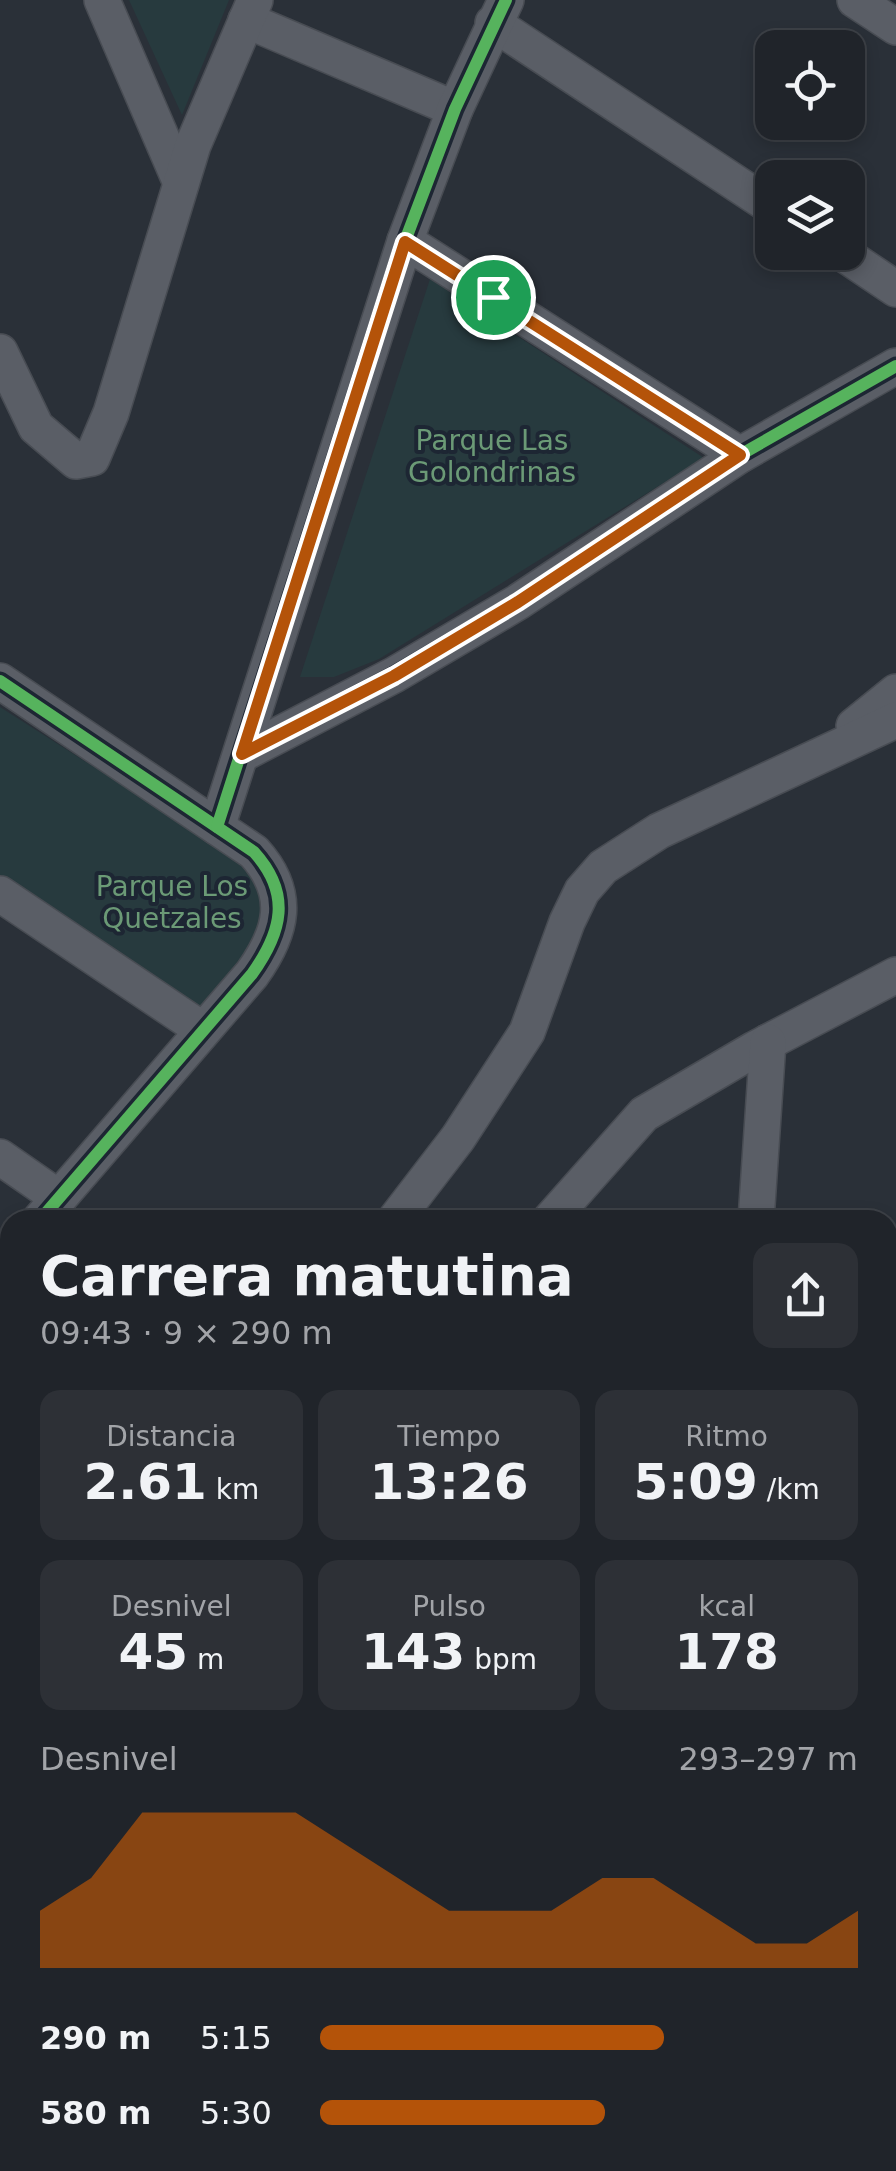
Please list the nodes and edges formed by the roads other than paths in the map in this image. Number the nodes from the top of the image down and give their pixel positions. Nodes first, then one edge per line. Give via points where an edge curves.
1 (102, 0) edge
2 (855, 0) edge
3 (251, 10) edge
4 (500, 12) edge
5 (896, 27) edge
6 (455, 109) junction
7 (181, 183) junction
8 (755, 195) edge
9 (405, 242) junction
10 (865, 268) edge
11 (896, 289) edge
12 (0, 352) edge
13 (896, 366) edge
14 (740, 455) junction
15 (0, 682) edge
16 (896, 692) edge
17 (896, 720) edge
18 (242, 754) junction
19 (818, 755) junction
20 (216, 827) junction
21 (0, 894) edge
22 (896, 975) edge
23 (203, 1030) junction
24 (768, 1042) junction
25 (0, 1158) edge
26 (49, 1209) edge
27 (403, 1210) edge
28 (559, 1210) edge
29 (757, 1210) edge

1 - 7 street
2 - 5 street
3 - 6 street
3 - 7 street
4 - 6 street
4 - 8 street
6 - 9 street
7 - 12 street via 92,458 76,462 36,427
9 - 14 street
9 - 18 street
10 - 11 street
13 - 14 street
14 - 18 street via 503,611
15 - 20 street
16 - 19 street
17 - 19 street
18 - 20 street
19 - 27 street via 659,830 602,866 566,922 518,1047
20 - 23 street via 269,868 280,909 270,948
21 - 23 street
22 - 24 street
23 - 26 street
24 - 28 street via 644,1114
24 - 29 street
25 - 26 street

